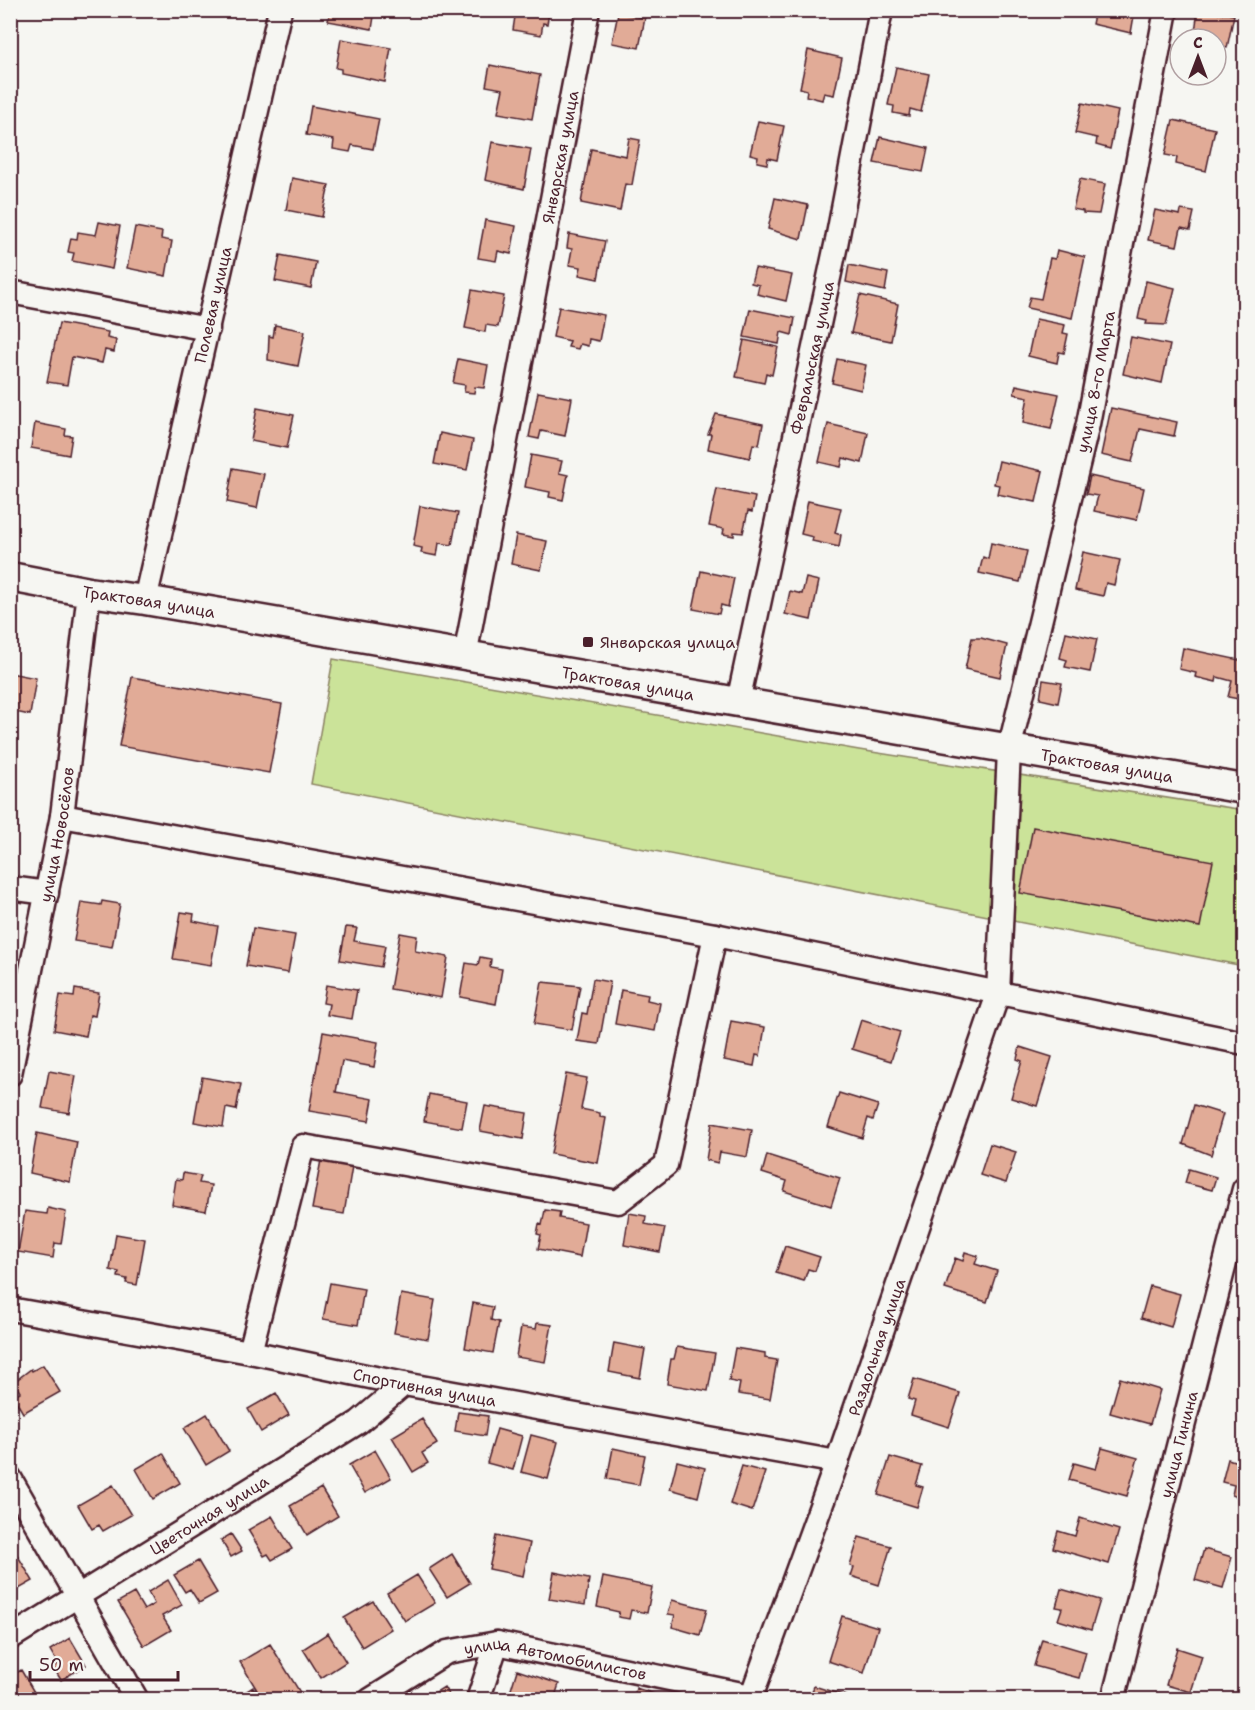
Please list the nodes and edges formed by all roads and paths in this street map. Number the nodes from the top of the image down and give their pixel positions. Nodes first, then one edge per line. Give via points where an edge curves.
1 (280, 10) edge
2 (588, 10) edge
3 (881, 10) edge
4 (1166, 10) edge
5 (10, 292) edge
6 (208, 329) junction
7 (10, 577) edge
8 (89, 592) junction
9 (145, 600) junction
10 (465, 656) junction
11 (738, 702) junction
12 (1009, 750) junction
13 (1245, 789) edge
14 (62, 816) junction
15 (10, 888) edge
16 (47, 893) junction
17 (715, 934) junction
18 (998, 994) junction
19 (1245, 1043) edge
20 (10, 1074) edge
21 (1245, 1189) edge
22 (10, 1309) edge
23 (250, 1352) junction
24 (404, 1384) junction
25 (837, 1462) junction
26 (10, 1478) edge
27 (77, 1597) junction
28 (10, 1638) edge
29 (497, 1643) junction
30 (750, 1698) edge
31 (137, 1700) edge
32 (370, 1700) edge
33 (478, 1700) edge
34 (1113, 1700) edge

1 - 6 street, Полевая улица
2 - 10 street, Январская улица
3 - 11 street, Февральская улица via 836,245
4 - 12 street, улица 8-го Марта via 1088,424
5 - 6 street
6 - 9 street, Полевая улица
7 - 8 main road, Трактовая улица
8 - 9 main road, Трактовая улица
8 - 14 street, улица Новосёлов
9 - 10 main road, Трактовая улица
10 - 11 main road, Трактовая улица
11 - 12 main road, Трактовая улица
12 - 13 main road, Трактовая улица
12 - 18 street, улица 8-го Марта
14 - 16 street, улица Новосёлов
14 - 17 street
15 - 16 street
16 - 20 street, улица Новосёлов
17 - 18 street
17 - 23 street via 666,1165 618,1202 303,1146
18 - 19 street
18 - 25 street, Раздольная улица
21 - 34 street, улица Гинина
22 - 23 street, Спортивная улица
23 - 24 street, Спортивная улица
24 - 25 street, Спортивная улица
24 - 27 street, Цветочная улица via 358,1422
25 - 30 street, Раздольная улица
26 - 27 street
27 - 28 street, Цветочная улица
27 - 31 street
29 - 30 street, улица Автомобилистов
29 - 32 street, улица Автомобилистов via 447,1652
29 - 33 street

